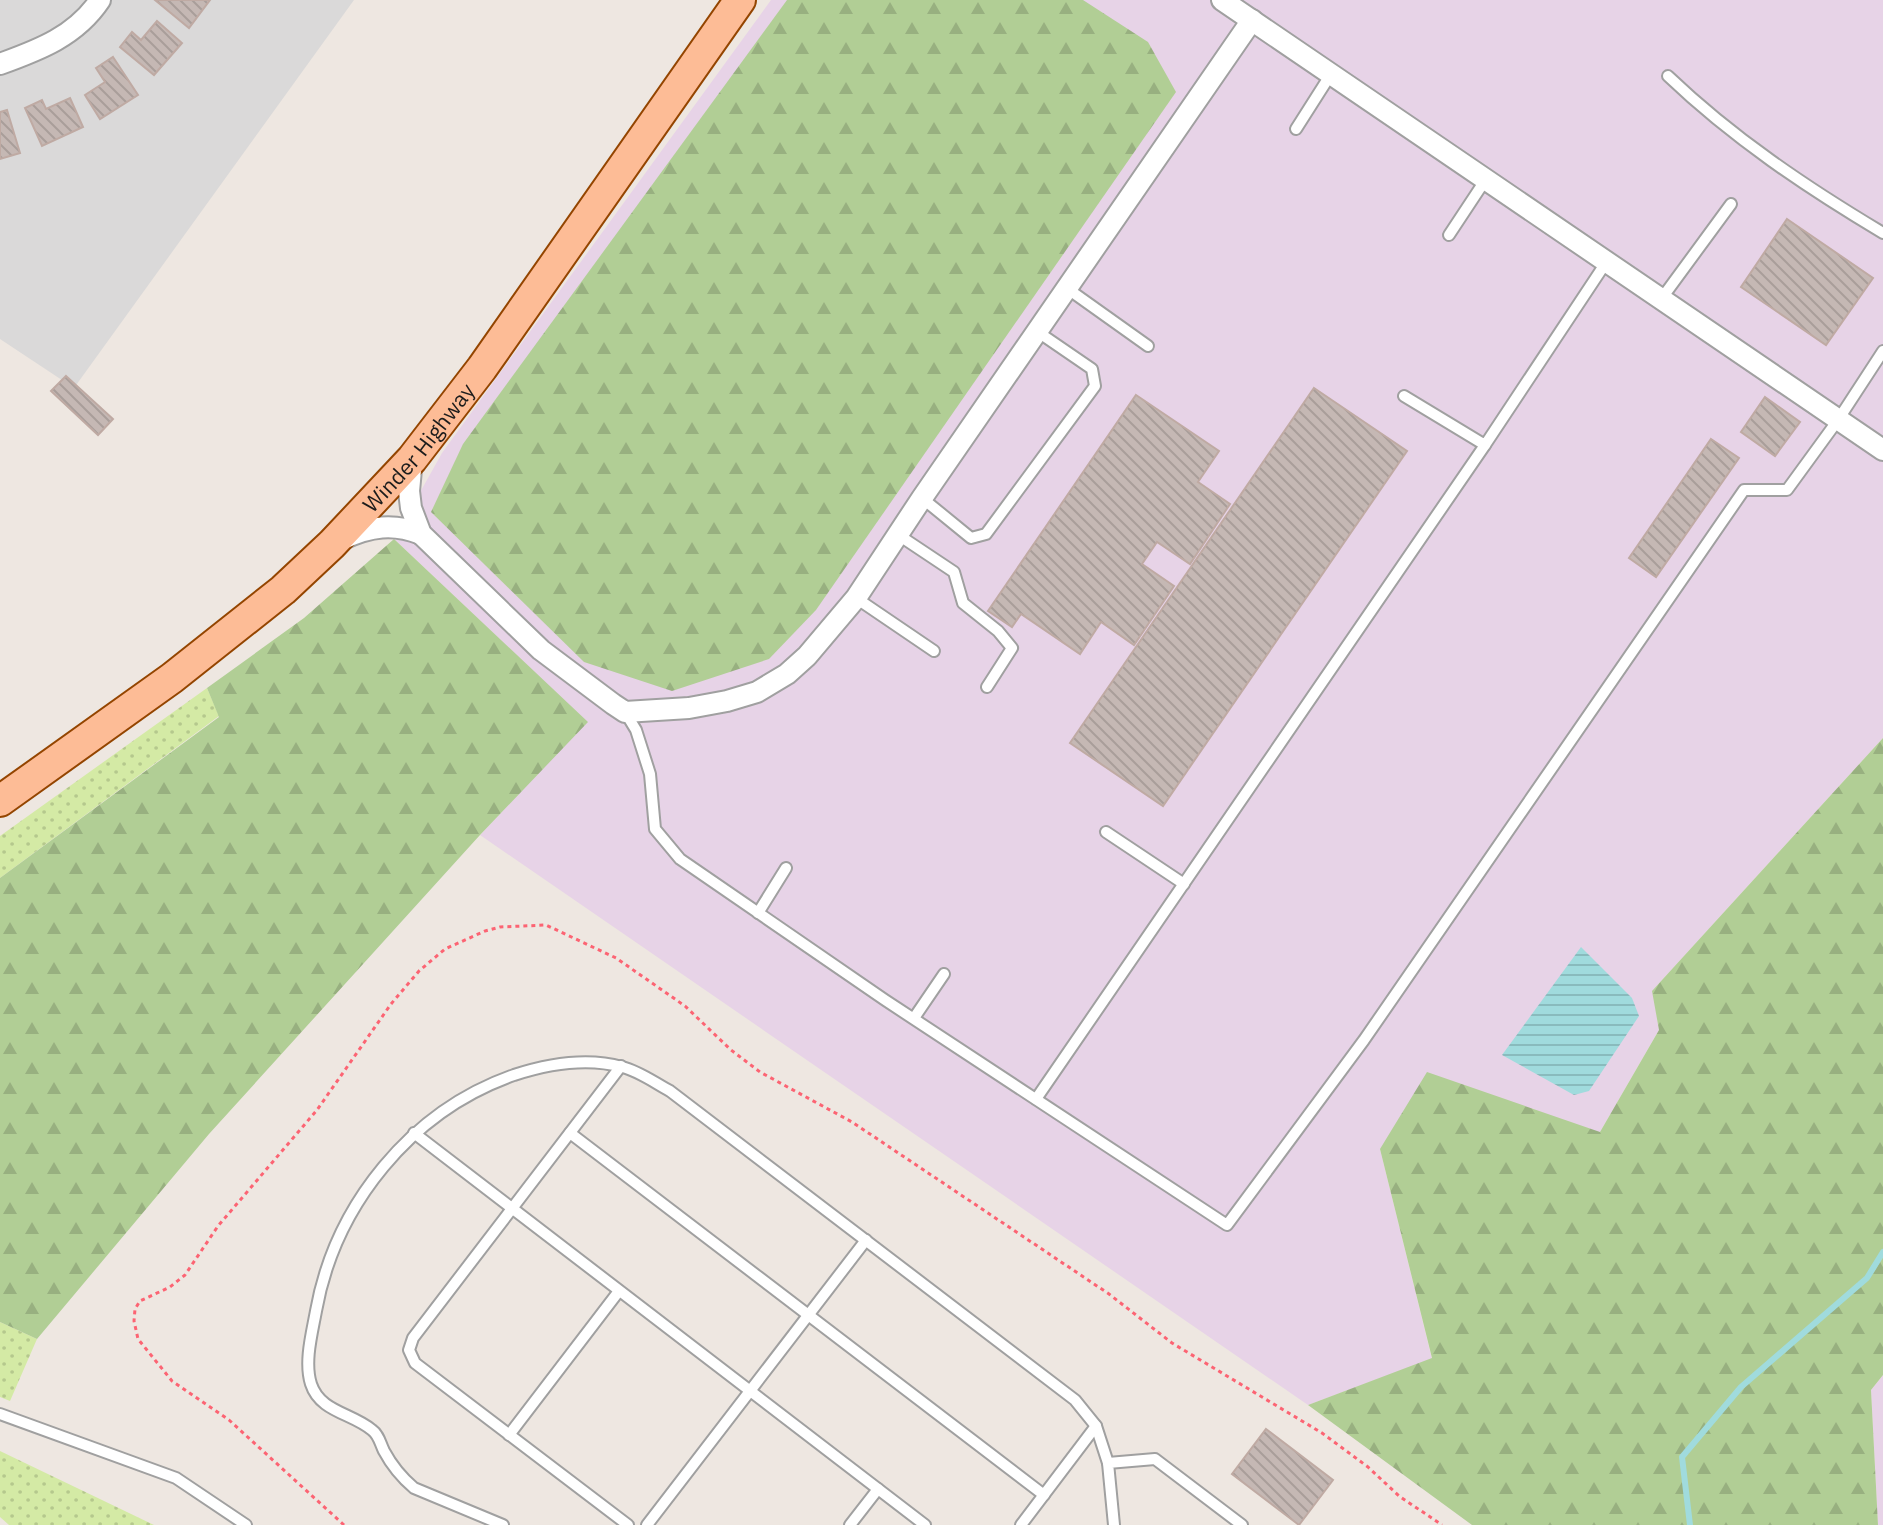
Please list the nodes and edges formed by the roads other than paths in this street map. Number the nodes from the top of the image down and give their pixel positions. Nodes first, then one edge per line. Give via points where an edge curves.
1 (100, 0) edge
2 (740, 0) edge
3 (1222, 0) edge
4 (1252, 20) junction
5 (0, 64) edge
6 (1331, 74) junction
7 (1668, 76) dead end
8 (1296, 129) dead end
9 (1486, 179) junction
10 (1731, 204) dead end
11 (1883, 233) edge
12 (1449, 235) dead end
13 (1607, 261) junction
14 (1068, 289) junction
15 (1662, 298) junction
16 (1038, 332) junction
17 (1148, 346) dead end
18 (1883, 351) edge
19 (1404, 396) dead end
20 (1838, 420) junction
21 (1485, 445) junction
22 (1883, 450) edge
23 (412, 459) junction
24 (922, 498) junction
25 (421, 534) junction
26 (897, 534) junction
27 (332, 544) junction
28 (856, 598) junction
29 (934, 651) dead end
30 (987, 687) dead end
31 (625, 712) junction
32 (0, 801) edge
33 (1106, 832) dead end
34 (786, 868) dead end
35 (1184, 884) junction
36 (758, 913) junction
37 (944, 974) dead end
38 (914, 1018) junction
39 (621, 1066) junction
40 (1036, 1099) junction
41 (414, 1133) junction
42 (570, 1133) junction
43 (512, 1207) junction
44 (866, 1240) junction
45 (619, 1291) junction
46 (808, 1316) junction
47 (749, 1390) junction
48 (0, 1414) edge
49 (1096, 1426) junction
50 (509, 1435) junction
51 (1108, 1463) junction
52 (878, 1489) junction
53 (1044, 1495) junction
54 (246, 1525) edge
55 (503, 1525) edge
56 (628, 1525) edge
57 (647, 1525) edge
58 (850, 1525) edge
59 (925, 1525) edge
60 (1021, 1525) edge
61 (1114, 1525) edge
62 (1242, 1525) edge

1 - 5 street via 50,46
2 - 23 main road, Winder Highway via 482,368
3 - 4 street
4 - 6 street
4 - 14 street
6 - 8 lane
6 - 9 street
7 - 11 lane via 1750,148
9 - 12 lane
9 - 13 street
10 - 15 lane
13 - 15 street
13 - 21 lane
14 - 16 street
14 - 17 lane
15 - 20 street
16 - 24 street
16 - 24 lane via 1092,369 1095,386 986,534 971,538
18 - 20 lane
19 - 21 lane
20 - 22 street
20 - 40 lane via 1787,490 1744,490 1364,1040 1227,1225
21 - 35 lane
23 - 25 street via 411,508
23 - 27 main road, Winder Highway
24 - 26 street
25 - 27 street via 374,527
25 - 31 street via 541,650
26 - 28 street
26 - 30 lane via 954,572 963,603 1012,648
27 - 32 main road, Winder Highway via 215,645
28 - 29 lane
28 - 31 street via 807,656 757,692 689,708
31 - 36 lane via 650,774 655,829 680,859
33 - 35 lane
34 - 36 lane
35 - 40 lane
36 - 38 lane
37 - 38 lane
38 - 40 lane
39 - 41 lane via 569,1062 532,1069 466,1096
39 - 42 lane
39 - 44 lane via 670,1091
41 - 43 lane
41 - 55 lane via 360,1198 329,1261 313,1332 311,1385 335,1411 376,1433 392,1464 414,1488
42 - 43 lane
42 - 46 lane
43 - 45 lane
43 - 50 lane via 409,1350 415,1363
44 - 46 lane
44 - 49 lane via 1075,1400
45 - 47 lane
45 - 50 lane
46 - 47 lane
46 - 53 lane
47 - 52 lane
47 - 57 lane
48 - 54 lane via 176,1478
49 - 51 lane
49 - 53 lane
50 - 56 lane
51 - 61 lane
51 - 62 lane via 1155,1459
52 - 58 lane
52 - 59 lane
53 - 60 lane

